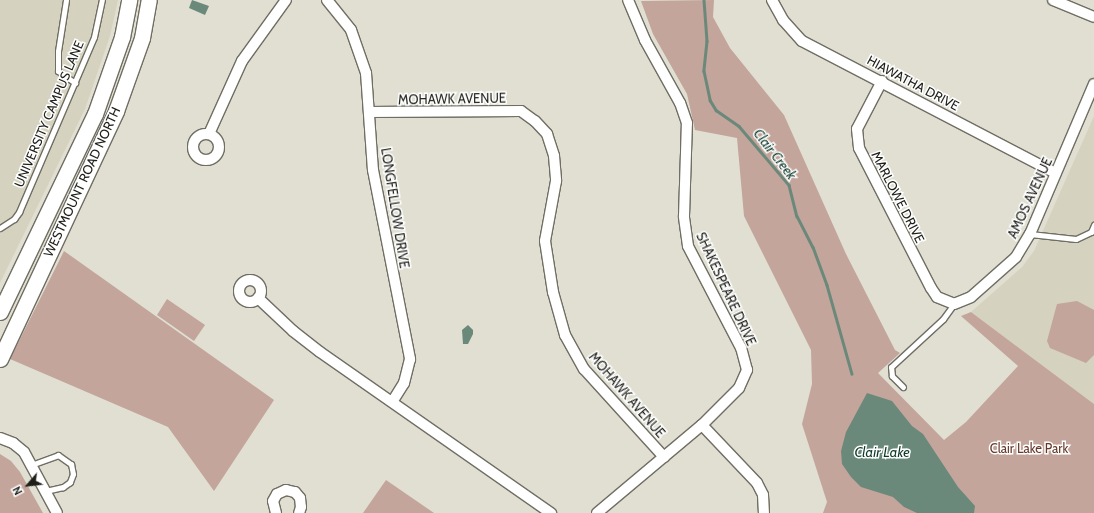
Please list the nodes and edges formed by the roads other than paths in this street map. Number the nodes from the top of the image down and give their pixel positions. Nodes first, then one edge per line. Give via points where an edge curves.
1 (66, 0) edge
2 (102, 0) edge
3 (129, 0) edge
4 (149, 0) edge
5 (286, 0) edge
6 (327, 0) edge
7 (628, 0) edge
8 (772, 0) edge
9 (1053, 0) edge
10 (1094, 17) edge
11 (882, 81) junction
12 (74, 82) junction
13 (1094, 84) edge
14 (370, 112) junction
15 (209, 134) dead end
16 (1056, 173) junction
17 (1094, 225) edge
18 (0, 228) edge
19 (1030, 234) junction
20 (258, 298) dead end
21 (958, 303) junction
22 (0, 312) edge
23 (0, 359) edge
24 (903, 387) dead end
25 (392, 402) junction
26 (702, 425) junction
27 (0, 438) edge
28 (664, 457) junction
29 (31, 465) junction
30 (45, 491) junction
31 (57, 513) edge
32 (276, 513) edge
33 (299, 513) edge
34 (551, 513) edge
35 (597, 513) edge
36 (764, 513) edge

1 - 12 lane via 58,51 58,71
2 - 12 lane, UNIVERSITY CAMPUS LANE via 94,37
3 - 22 main road, WESTMOUNT ROAD NORTH via 122,37 95,114
4 - 23 main road, WESTMOUNT ROAD NORTH via 142,38 116,111
5 - 15 street via 242,61
6 - 14 street, LONGFELLOW DRIVE via 351,30 366,73
7 - 26 street, SHAKESPEARE DRIVE via 680,103 687,123 684,216 688,246 741,348 746,370 739,388
8 - 11 street, HIAWATHA DRIVE via 783,20 802,41
9 - 10 street
11 - 16 street, HIAWATHA DRIVE
11 - 21 street, MARLOWE DRIVE via 857,129 859,148 931,288 937,297
12 - 18 lane, UNIVERSITY CAMPUS LANE via 19,212 14,219
13 - 16 street, AMOS AVENUE
14 - 25 street, LONGFELLOW DRIVE via 373,170 410,359 404,383
14 - 28 street, MOHAWK AVENUE via 521,111 547,134 554,156 556,180 545,241 553,292 565,335 584,369
16 - 19 street, AMOS AVENUE
17 - 19 lane via 1091,232 1076,239
19 - 21 street, AMOS AVENUE via 1016,257
20 - 25 street via 320,352
21 - 24 lane via 891,367 892,376
25 - 34 street
26 - 28 street, SHAKESPEARE DRIVE
26 - 36 street via 757,483 763,495
27 - 29 street via 13,443 24,452
28 - 35 street, SHAKESPEARE DRIVE
29 - 30 street
29 - 30 lane via 58,455 71,464 73,474 70,482 63,487
30 - 31 street
32 - 33 street via 273,500 277,494 286,490 295,492 300,498 302,507

